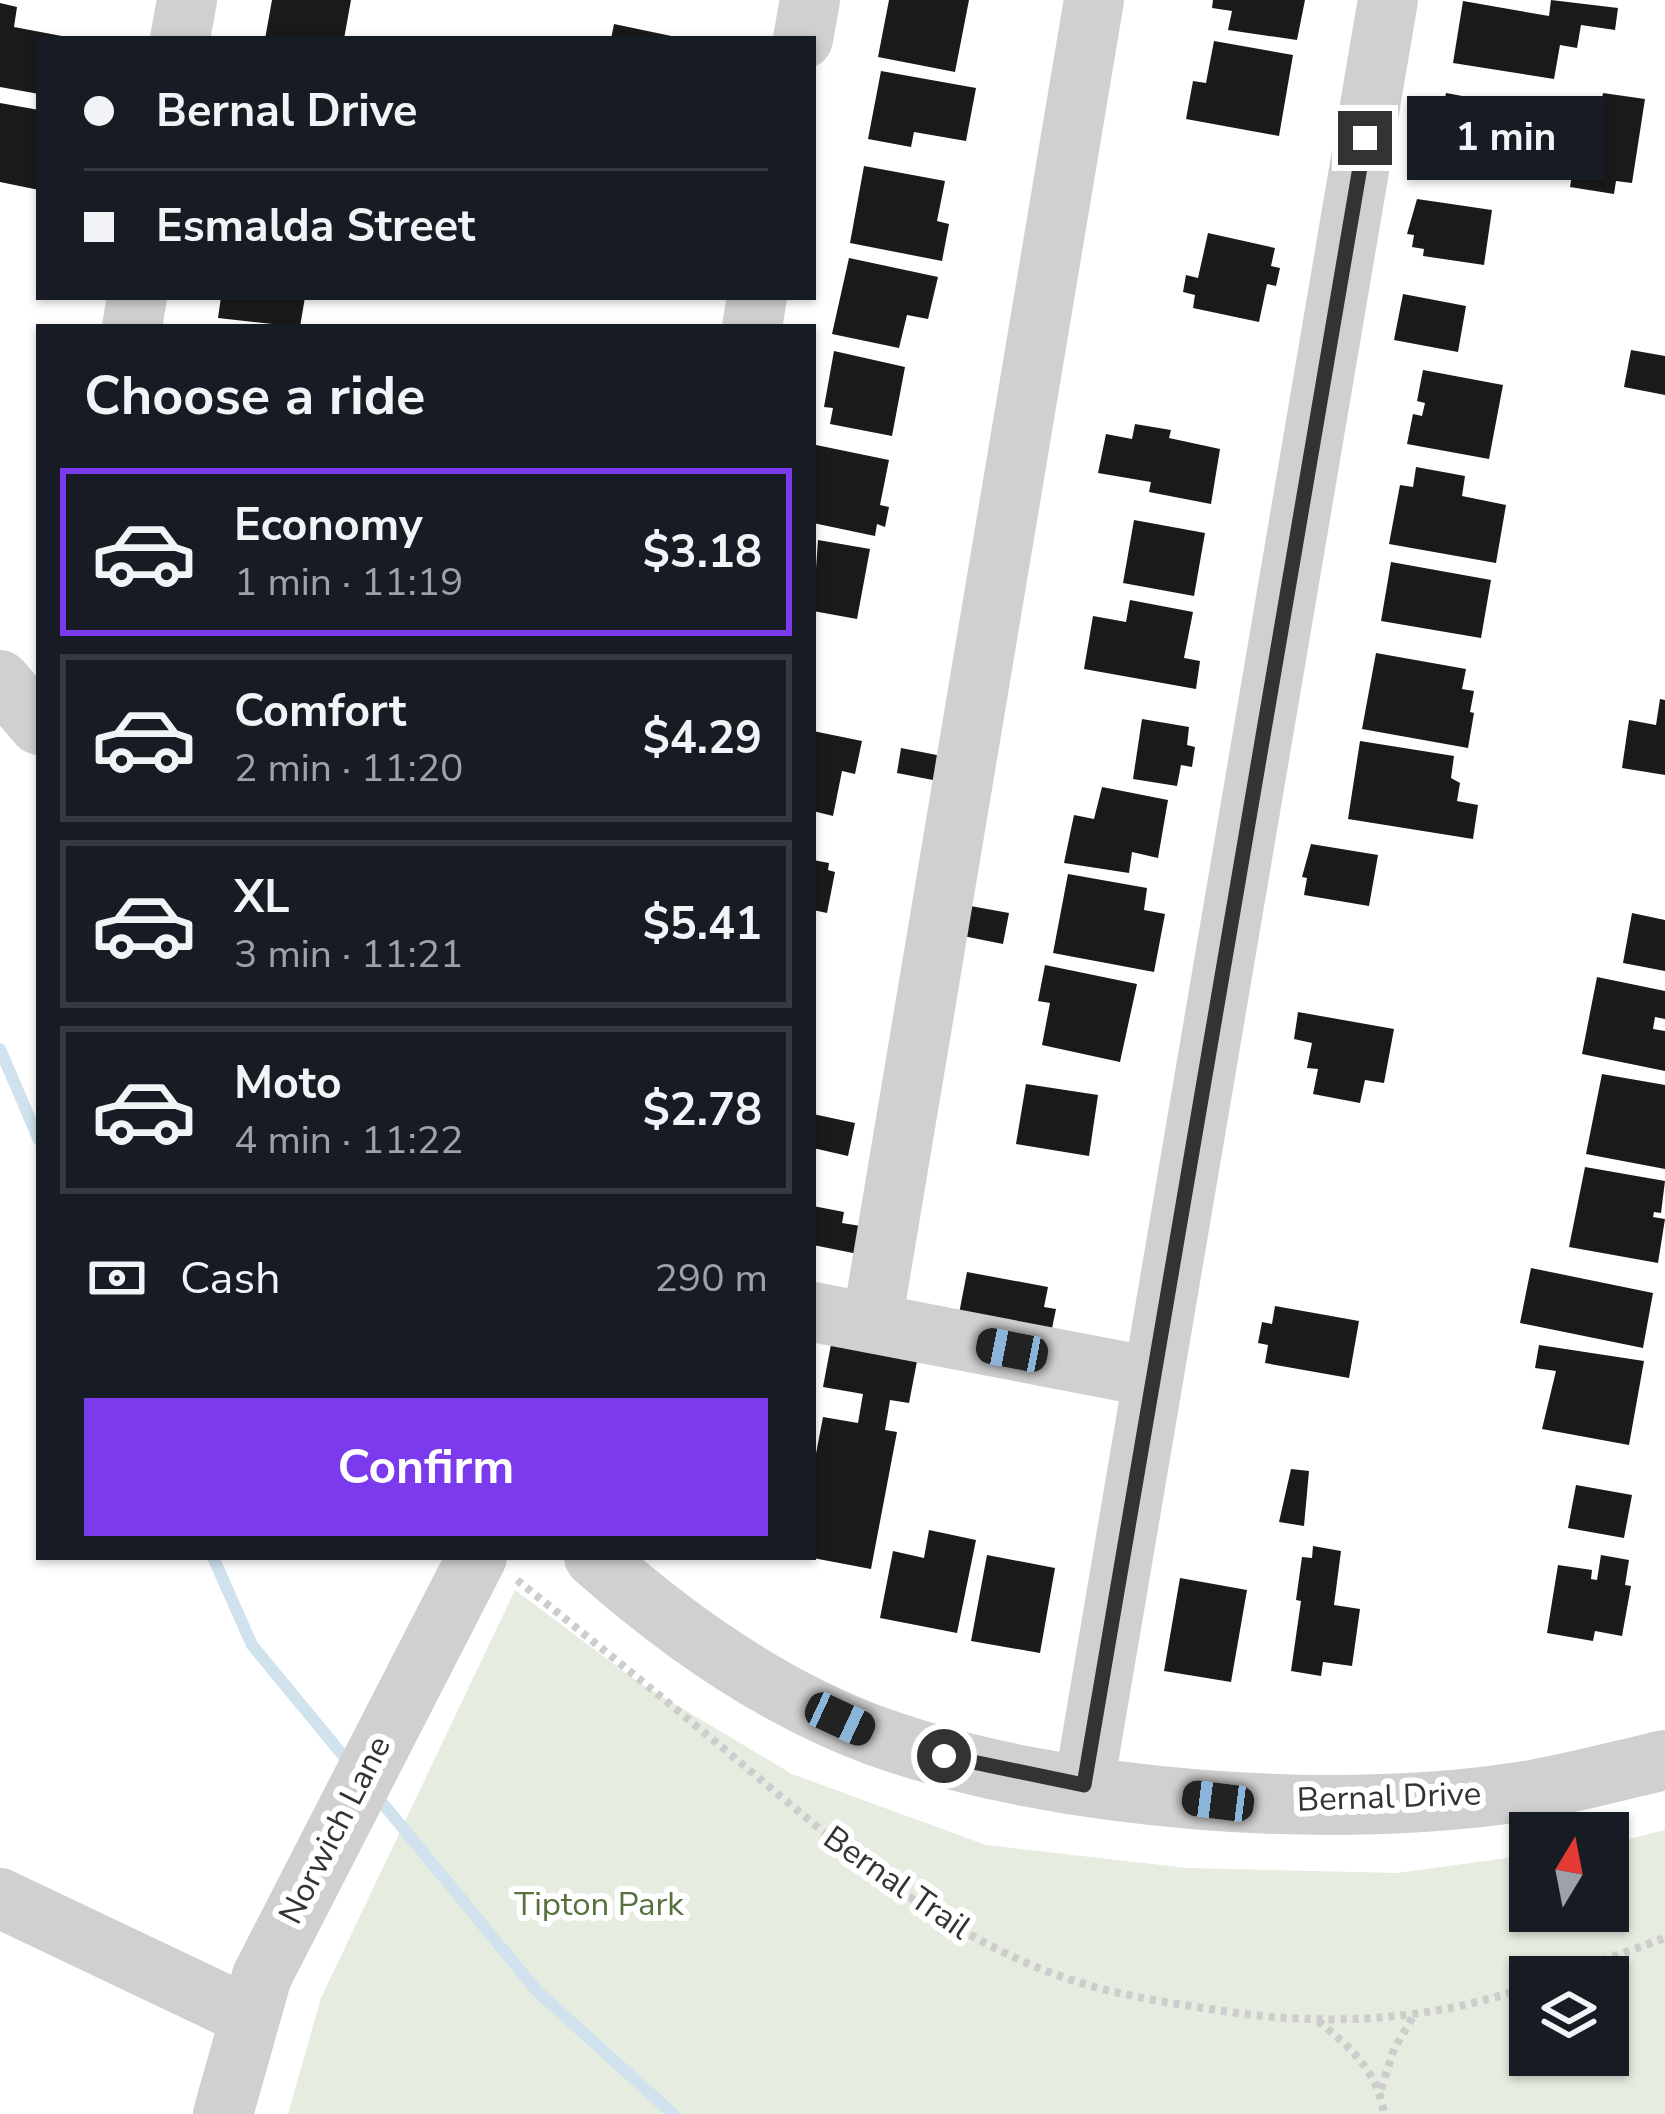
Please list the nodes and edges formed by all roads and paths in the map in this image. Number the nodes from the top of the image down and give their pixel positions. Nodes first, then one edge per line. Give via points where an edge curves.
1 (187, 0) edge
2 (810, 0) edge
3 (1094, 0) edge
4 (1388, 0) edge
5 (181, 36) edge
6 (804, 36) edge
7 (0, 680) edge
8 (36, 721) edge
9 (816, 1313) edge
10 (872, 1323) junction
11 (1152, 1377) junction
12 (598, 1560) edge
13 (479, 1575) edge
14 (1663, 1754) edge
15 (1084, 1785) junction
16 (0, 1898) edge
17 (1665, 1938) edge
18 (1615, 1956) edge
19 (1509, 1993) edge
20 (248, 2015) junction
21 (1414, 2015) junction
22 (1317, 2020) junction
23 (1380, 2090) junction
24 (223, 2114) edge
25 (1384, 2114) edge

1 - 5 street
2 - 6 street
3 - 10 street
4 - 11 street
7 - 8 street
9 - 10 street
10 - 11 street
11 - 15 street
12 - 15 street, Bernal Drive via 681,1628 771,1686 874,1735 979,1767
13 - 20 street, Norwich Lane via 299,1897
13 - 22 path, Bernal Trail via 957,1929 1103,1990
14 - 15 street, Bernal Drive via 1530,1790 1383,1803 1218,1801
16 - 20 street
17 - 18 path
19 - 21 path, Bernal Trail
20 - 24 street, Norwich Lane
21 - 22 path, Bernal Trail
21 - 23 path
22 - 23 path via 1354,2051
23 - 25 path

